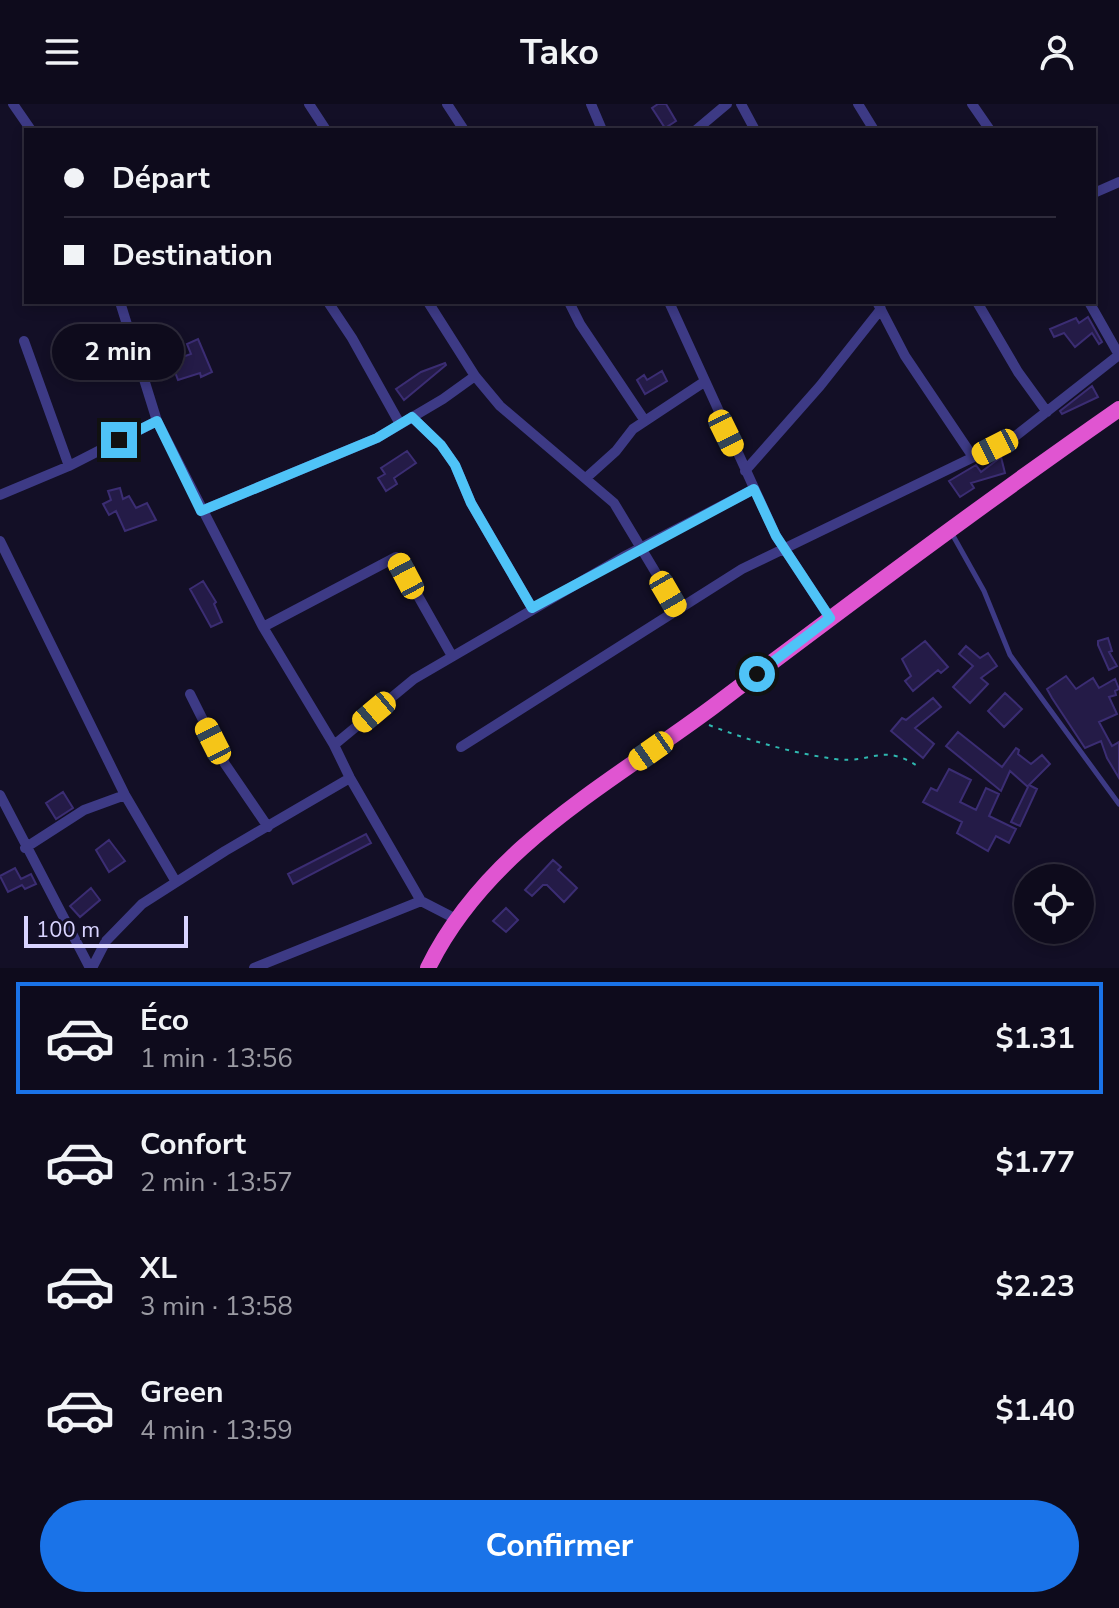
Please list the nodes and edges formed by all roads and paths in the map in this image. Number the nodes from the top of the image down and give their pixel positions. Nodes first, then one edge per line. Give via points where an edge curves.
1 (13, 104) edge
2 (309, 104) edge
3 (447, 104) edge
4 (591, 104) edge
5 (727, 104) edge
6 (741, 104) edge
7 (858, 104) edge
8 (972, 104) edge
9 (30, 128) edge
10 (325, 128) edge
11 (463, 128) edge
12 (601, 128) edge
13 (698, 128) edge
14 (754, 128) edge
15 (873, 128) edge
16 (989, 128) edge
17 (1119, 182) edge
18 (1096, 192) edge
19 (121, 304) edge
20 (329, 304) edge
21 (432, 304) edge
22 (570, 304) edge
23 (670, 304) edge
24 (978, 304) edge
25 (1090, 304) edge
26 (879, 305) edge
27 (24, 341) dead end
28 (475, 376) junction
29 (704, 382) junction
30 (1119, 409) edge
31 (1047, 412) junction
32 (412, 417) junction
33 (157, 421) junction
34 (645, 421) junction
35 (400, 424) junction
36 (973, 457) junction
37 (69, 466) junction
38 (745, 471) junction
39 (586, 478) junction
40 (754, 489) junction
41 (0, 495) edge
42 (201, 511) junction
43 (949, 528) junction
44 (0, 541) edge
45 (783, 547) junction
46 (641, 548) junction
47 (532, 608) junction
48 (677, 608) junction
49 (830, 618) junction
50 (263, 627) junction
51 (452, 656) junction
52 (190, 694) dead end
53 (696, 720) junction
54 (334, 745) junction
55 (461, 747) dead end
56 (919, 767) dead end
57 (350, 778) junction
58 (0, 795) edge
59 (125, 795) junction
60 (1119, 804) edge
61 (268, 827) junction
62 (25, 848) junction
63 (176, 882) junction
64 (421, 901) junction
65 (458, 920) junction
66 (91, 968) edge
67 (254, 968) edge
68 (428, 968) edge

1 - 9 street
2 - 10 street
3 - 11 street
4 - 12 street
5 - 13 street
6 - 14 street
7 - 15 street
8 - 16 street
17 - 18 street
19 - 33 street
20 - 35 street
21 - 28 street
22 - 34 street
23 - 29 street
24 - 31 street
25 - 31 street via 1119,355
26 - 36 street via 905,356
26 - 38 street via 820,386
27 - 37 street
28 - 32 street
28 - 39 street via 500,406
29 - 34 street
29 - 38 street
30 - 43 highway
31 - 36 street via 1013,438
32 - 35 street
32 - 47 street via 455,465
33 - 37 street
33 - 42 street
34 - 39 street
35 - 42 street
36 - 45 street
37 - 41 street
38 - 40 street
39 - 46 street via 614,503
40 - 45 street
40 - 46 street
42 - 50 street
43 - 49 highway
43 - 60 lane via 984,591 1010,655
44 - 59 street
45 - 48 street
45 - 49 street
46 - 47 street
46 - 48 street
47 - 51 street
48 - 55 street
49 - 53 highway
50 - 51 street via 396,557
50 - 54 street
51 - 54 street via 414,679
52 - 61 street via 225,764
53 - 56 path via 763,745 843,759 894,753
53 - 65 highway via 532,837
54 - 57 street
57 - 61 street
57 - 64 street
58 - 62 street
59 - 62 street via 84,810
59 - 63 street
61 - 63 street
62 - 66 street
63 - 66 street via 142,904 106,941
64 - 65 street
64 - 67 street
65 - 68 highway

